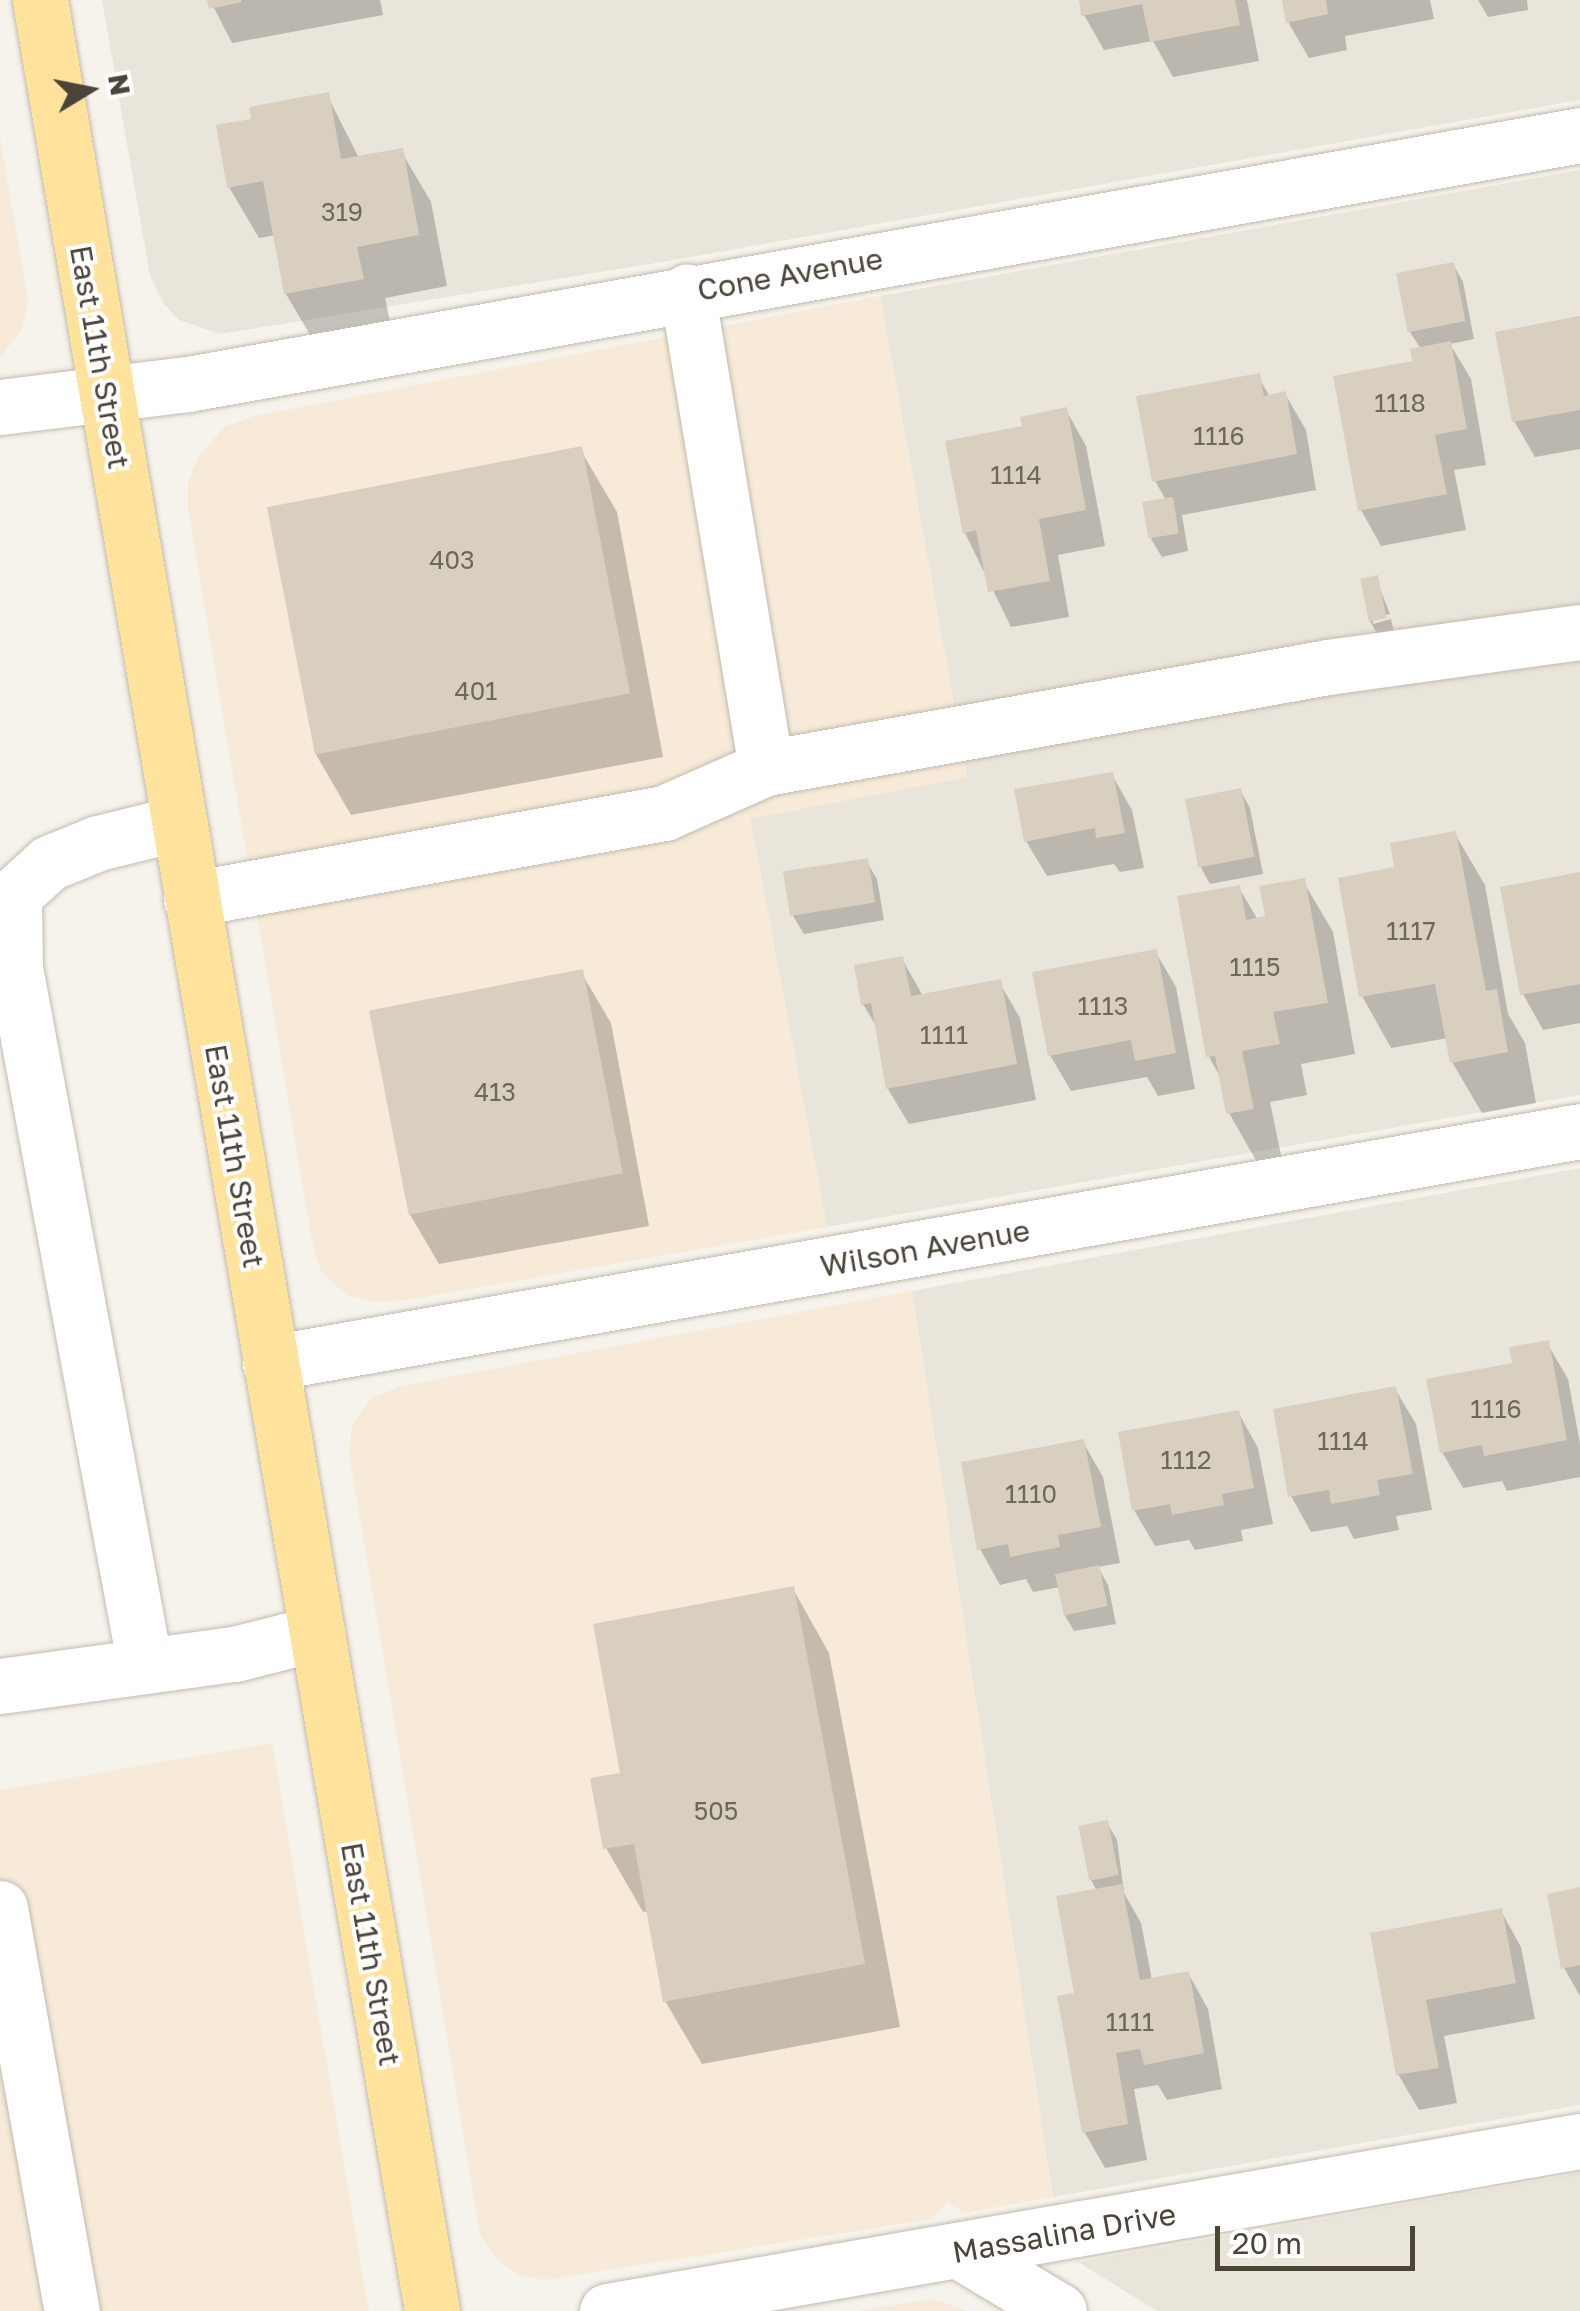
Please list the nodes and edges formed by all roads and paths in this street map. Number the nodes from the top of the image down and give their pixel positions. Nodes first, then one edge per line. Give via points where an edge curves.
1 (40, 0) edge
2 (1580, 134) edge
3 (686, 292) junction
4 (106, 392) junction
5 (0, 406) edge
6 (1580, 632) edge
7 (766, 768) junction
8 (179, 823) junction
9 (191, 899) junction
10 (1580, 1130) edge
11 (270, 1363) junction
12 (317, 1633) junction
13 (144, 1666) junction
14 (0, 1686) edge
15 (0, 1908) edge
16 (1580, 2141) edge
17 (961, 2252) junction
18 (72, 2311) edge
19 (432, 2311) edge
20 (607, 2311) edge
21 (1059, 2311) edge

1 - 4 main road, East 11th Street
2 - 3 street, Cone Avenue
3 - 4 street, Cone Avenue via 188,384
3 - 7 street
4 - 5 street, Cone Avenue
4 - 8 main road, East 11th Street
6 - 7 street via 1328,667
7 - 9 street via 664,813
8 - 9 main road, East 11th Street
8 - 13 street via 98,843 49,864 14,895 14,968
9 - 11 main road, East 11th Street
10 - 11 street, Wilson Avenue
11 - 12 main road, East 11th Street
12 - 13 street via 235,1654
12 - 19 main road, East 11th Street
13 - 14 street
15 - 18 street
16 - 17 street, Massalina Drive
17 - 20 street, Massalina Drive
17 - 21 street

